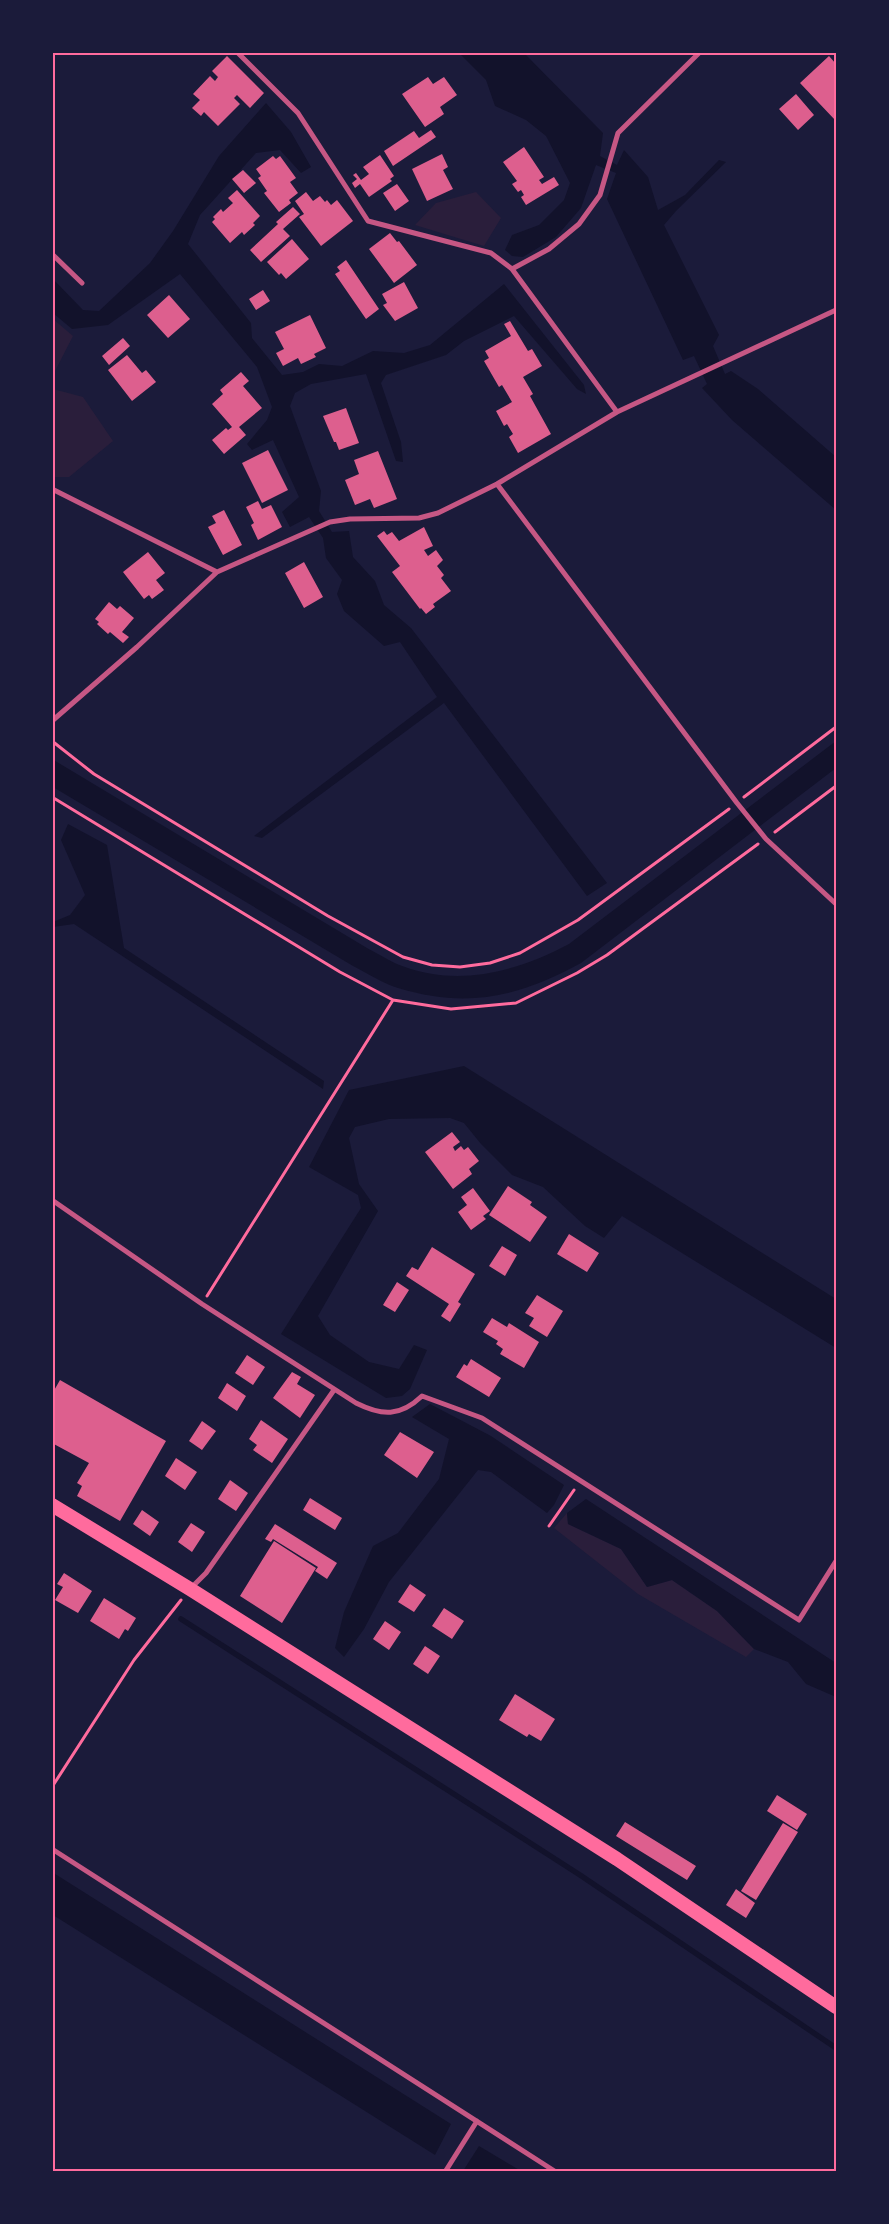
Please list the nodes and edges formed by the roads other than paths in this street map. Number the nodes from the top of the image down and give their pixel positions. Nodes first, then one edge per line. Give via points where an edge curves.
1 (237, 52) edge
2 (700, 52) edge
3 (52, 254) edge
4 (512, 268) junction
5 (82, 283) dead end
6 (836, 310) edge
7 (617, 412) junction
8 (497, 484) junction
9 (52, 489) edge
10 (217, 572) junction
11 (52, 721) edge
12 (836, 904) edge
13 (52, 1200) edge
14 (334, 1390) junction
15 (52, 1505) edge
16 (836, 1561) edge
17 (190, 1589) junction
18 (52, 1849) edge
19 (836, 2007) edge
20 (477, 2121) junction
21 (445, 2172) edge
22 (556, 2172) edge

1 - 4 street via 298,113 368,221 491,253
2 - 4 street via 618,134 600,196 579,224 549,249
3 - 5 street
4 - 7 street
6 - 7 street
7 - 8 street
8 - 10 street via 438,513 418,518 330,522
8 - 12 street via 766,839
9 - 10 street
10 - 11 street
13 - 14 street
14 - 16 street via 369,1409 393,1413 406,1410 422,1396 482,1418 799,1620
14 - 17 street via 206,1573
15 - 17 highway
17 - 19 highway via 617,1860
18 - 20 street
20 - 21 street
20 - 22 street

